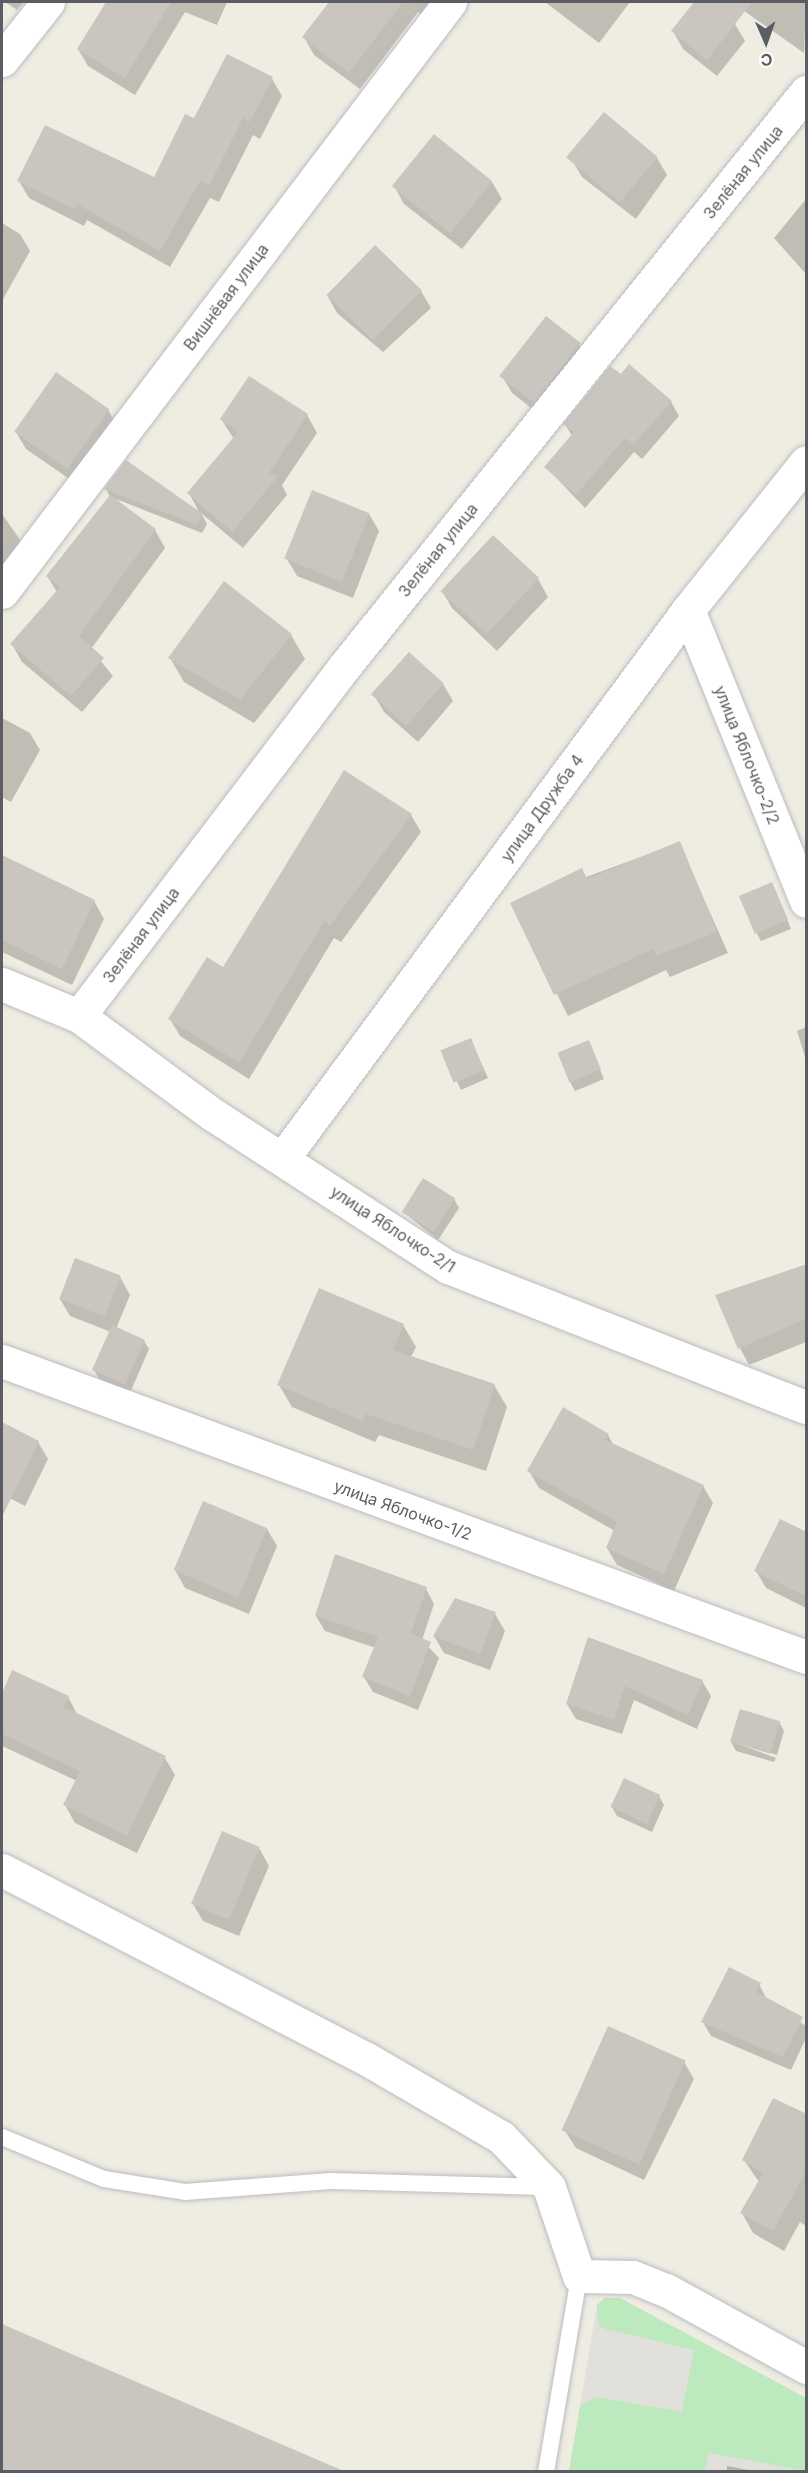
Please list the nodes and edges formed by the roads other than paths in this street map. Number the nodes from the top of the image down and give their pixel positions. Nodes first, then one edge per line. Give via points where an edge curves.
1 (48, 2) edge
2 (450, 2) edge
3 (2, 60) edge
4 (807, 92) edge
5 (807, 462) edge
6 (2, 592) edge
7 (688, 610) junction
8 (807, 901) edge
9 (2, 984) edge
10 (79, 1016) junction
11 (283, 1158) junction
12 (2, 1361) edge
13 (807, 1407) edge
14 (807, 1657) edge
15 (2, 1870) edge
16 (2, 2137) edge
17 (549, 2187) junction
18 (579, 2276) junction
19 (807, 2367) edge
20 (546, 2472) edge

1 - 3 street
2 - 6 street, Вишнёвая улица
4 - 10 street, Зелёная улица via 344,667
5 - 7 street, улица Дружба 4
7 - 8 street, улица Яблочко-2/2
7 - 11 street, улица Дружба 4
9 - 10 street, улица Яблочко-2/1
10 - 11 street, улица Яблочко-2/1
11 - 13 street, улица Яблочко-2/1 via 448,1267
12 - 14 street, улица Яблочко-1/2
15 - 17 street via 384,2069 501,2137
16 - 17 lane via 104,2179 185,2192 330,2181
17 - 18 street
18 - 19 street via 633,2277 666,2290
18 - 20 lane

